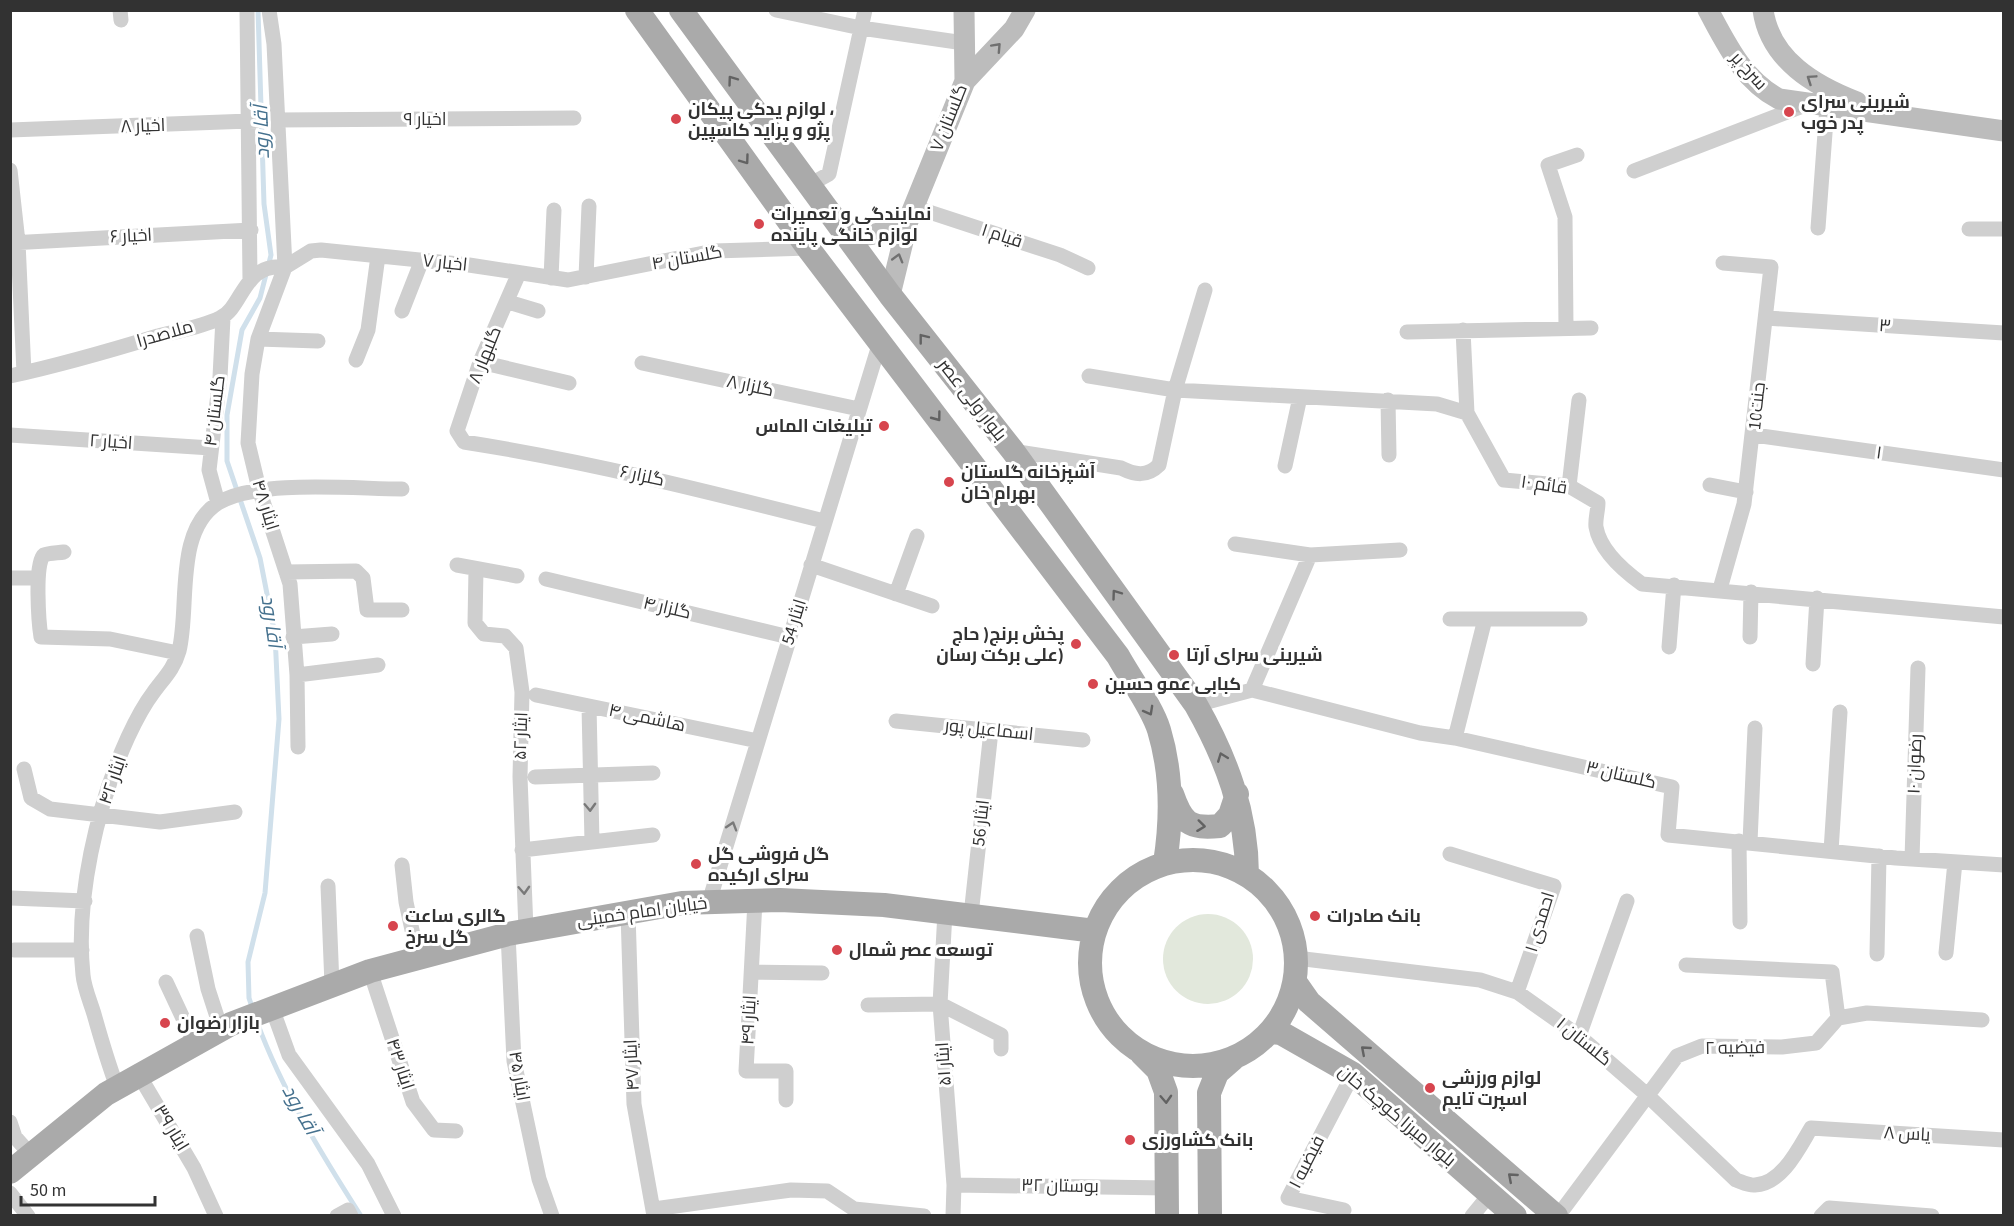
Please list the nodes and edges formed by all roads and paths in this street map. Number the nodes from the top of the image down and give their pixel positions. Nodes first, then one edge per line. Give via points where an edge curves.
1 (247, 10) edge
2 (269, 10) edge
3 (637, 10) edge
4 (681, 10) edge
5 (776, 10) edge
6 (865, 10) edge
7 (964, 10) edge
8 (1025, 10) edge
9 (1707, 10) edge
10 (1763, 10) edge
11 (861, 28) junction
12 (964, 43) junction
13 (965, 81) junction
14 (1818, 105) junction
15 (1883, 112) junction
16 (574, 118) dead end
17 (276, 120) junction
18 (246, 123) junction
19 (10, 130) edge
20 (2004, 131) edge
21 (1577, 154) dead end
22 (10, 170) edge
23 (1634, 171) dead end
24 (809, 186) junction
25 (589, 206) dead end
26 (554, 210) dead end
27 (911, 214) junction
28 (1818, 228) dead end
29 (1969, 228) dead end
30 (841, 229) junction
31 (251, 230) junction
32 (2004, 230) edge
33 (14, 242) edge
34 (808, 248) junction
35 (378, 256) junction
36 (422, 260) junction
37 (1723, 263) dead end
38 (285, 267) junction
39 (1088, 268) dead end
40 (519, 273) junction
41 (586, 277) junction
42 (551, 278) junction
43 (250, 280) junction
44 (568, 280) joint
45 (1205, 290) dead end
46 (890, 295) junction
47 (508, 302) junction
48 (402, 311) dead end
49 (538, 311) dead end
50 (223, 318) junction
51 (1766, 318) junction
52 (1566, 328) junction
53 (1591, 328) dead end
54 (1463, 330) junction
55 (1407, 332) dead end
56 (2004, 333) edge
57 (258, 339) junction
58 (318, 341) dead end
59 (880, 342) junction
60 (356, 360) dead end
61 (480, 362) junction
62 (642, 363) dead end
63 (17, 374) edge
64 (1089, 376) dead end
65 (569, 383) dead end
66 (1175, 390) junction
67 (1300, 397) junction
68 (1388, 400) junction
69 (1579, 400) dead end
70 (859, 409) junction
71 (1467, 413) junction
72 (10, 435) edge
73 (1754, 435) junction
74 (459, 438) joint
75 (211, 448) junction
76 (1013, 451) junction
77 (1389, 455) dead end
78 (1285, 466) dead end
79 (2004, 470) edge
80 (1710, 485) dead end
81 (1569, 486) junction
82 (402, 489) dead end
83 (255, 491) junction
84 (1746, 492) junction
85 (224, 501) junction
86 (824, 521) junction
87 (917, 536) dead end
88 (1235, 544) dead end
89 (1400, 550) dead end
90 (64, 552) dead end
91 (1310, 555) junction
92 (457, 565) dead end
93 (811, 565) junction
94 (476, 568) junction
95 (286, 572) junction
96 (517, 576) dead end
97 (10, 578) edge
98 (38, 578) junction
99 (546, 579) dead end
100 (1674, 585) junction
101 (1720, 589) junction
102 (1751, 592) junction
103 (896, 594) junction
104 (1817, 598) junction
105 (932, 606) dead end
106 (402, 610) dead end
107 (2004, 617) edge
108 (1450, 620) dead end
109 (1485, 620) junction
110 (1581, 620) dead end
111 (332, 634) dead end
112 (1750, 637) dead end
113 (293, 638) junction
114 (789, 638) junction
115 (1669, 647) dead end
116 (178, 653) junction
117 (378, 664) dead end
118 (1813, 664) dead end
119 (1918, 668) dead end
120 (297, 675) junction
121 (1252, 690) junction
122 (536, 695) dead end
123 (1196, 705) junction
124 (589, 706) junction
125 (1840, 712) dead end
126 (896, 721) dead end
127 (1755, 728) dead end
128 (991, 730) junction
129 (1455, 738) junction
130 (1083, 740) dead end
131 (758, 741) junction
132 (298, 747) dead end
133 (24, 769) dead end
134 (653, 773) dead end
135 (589, 775) junction
136 (535, 777) dead end
137 (1169, 787) junction
138 (1237, 794) junction
139 (235, 812) dead end
140 (101, 815) junction
141 (654, 836) dead end
142 (592, 842) junction
143 (1745, 842) junction
144 (522, 850) junction
145 (1831, 851) junction
146 (1450, 854) dead end
147 (1879, 856) junction
148 (1912, 859) junction
149 (1955, 862) junction
150 (1165, 863) junction
151 (402, 865) dead end
152 (2004, 865) edge
153 (1247, 875) junction
154 (328, 886) dead end
155 (11, 898) edge
156 (755, 901) junction
157 (1627, 901) dead end
158 (85, 902) junction
159 (709, 902) junction
160 (945, 912) junction
161 (628, 913) junction
162 (971, 915) junction
163 (1740, 922) dead end
164 (1095, 931) junction
165 (517, 932) junction
166 (197, 936) dead end
167 (14, 950) dead end
168 (82, 950) junction
169 (1946, 953) dead end
170 (1877, 954) dead end
171 (418, 958) junction
172 (1296, 958) junction
173 (1686, 965) dead end
174 (370, 971) junction
175 (752, 972) junction
176 (822, 973) dead end
177 (166, 982) dead end
178 (1295, 982) junction
179 (332, 985) junction
180 (1518, 992) junction
181 (940, 1004) junction
182 (868, 1005) dead end
183 (272, 1008) junction
184 (1838, 1018) junction
185 (1982, 1020) dead end
186 (226, 1027) junction
187 (1270, 1032) junction
188 (1579, 1036) junction
189 (195, 1044) junction
190 (1001, 1049) dead end
191 (1138, 1050) junction
192 (1237, 1056) junction
193 (1353, 1074) junction
194 (139, 1075) junction
195 (117, 1087) junction
196 (1646, 1094) junction
197 (786, 1100) dead end
198 (10, 1122) edge
199 (1811, 1128) joint
200 (456, 1131) dead end
201 (2004, 1140) edge
202 (31, 1155) junction
203 (10, 1172) edge
204 (954, 1185) junction
205 (1167, 1188) junction
206 (10, 1193) edge
207 (1490, 1194) junction
208 (1344, 1210) dead end
209 (654, 1212) edge
210 (1825, 1212) edge
211 (28, 1215) edge
212 (216, 1215) edge
213 (394, 1215) edge
214 (552, 1215) edge
215 (924, 1215) edge
216 (953, 1215) edge
217 (1167, 1215) edge
218 (1210, 1215) edge
219 (1472, 1215) edge
220 (1515, 1215) edge
221 (1557, 1215) edge
222 (1932, 1215) edge

1 - 18 street
2 - 17 street
3 -> 34 main road, بلوار ولی عصر
24 -> 4 main road, بلوار ولی عصر
5 - 11 street
6 - 11 street
7 - 12 main road, گلستان ۷
13 -> 8 main road via 1014,29
9 - 14 main road, سرخ پر via 1754,83 1779,99
15 -> 10 main road, سرخ پر via 1832,92 1795,68 1773,42
11 - 12 street
11 - 24 street via 829,174
12 - 13 main road, گلستان ۷
13 - 27 main road, گلستان ۷
14 - 15 main road, سرخ پر
14 - 23 street
14 - 28 street
15 - 20 main road, سرخ پر
16 - 17 street, اخیار ۹
17 - 18 street, اخیار ۸
17 - 38 street
18 - 19 street, اخیار ۸
18 - 31 street
21 - 52 street via 1548,165 1565,217
22 - 33 street, ملاصدرا
24 - 30 main road, بلوار ولی عصر
25 - 41 street
26 - 42 street
27 - 30 main road via 868,237 857,237
27 - 39 street, قیام ۱ via 1060,255
46 -> 27 main road, گلستان ۷
29 - 32 street
30 - 46 main road, بلوار ولی عصر
31 - 33 street, اخیار ۶
31 - 43 street
33 - 63 street, ملاصدرا
34 - 41 street, گلستان ۴ via 714,251
34 - 59 main road, بلوار ولی عصر
35 - 36 street, اخیار ۷
35 - 38 street, اخیار ۷ via 311,251
35 - 60 street via 369,330
36 - 40 street, اخیار ۷
36 - 48 street
37 - 51 street, جنت10 via 1771,267
38 - 43 street via 275,266
38 - 57 street, ایثار ۴۸
40 - 42 street, اخیار ۷
40 - 47 street, گلبهار ۸
41 - 44 street, گلستان ۴
42 - 44 street, اخیار ۷
43 - 50 street
45 - 66 street
76 -> 46 main road, بلوار ولی عصر
47 - 49 street
47 - 61 street, گلبهار ۸
50 - 63 street, ملاصدرا
50 - 75 street, گلستان ۴
51 - 56 street, ۳
51 - 73 street, جنت10
52 - 53 street
52 - 54 street
54 - 55 street
54 - 71 street
57 - 58 street
57 - 83 street, ایثار ۴۸ via 248,443
59 - 70 street, ایثار 54
59 -> 137 main road, بلوار ولی عصر via 1118,656 1159,728
61 - 65 street
61 - 74 street, گلبهار ۸ via 457,431
62 - 70 street, گلزار ۸
64 - 66 street
66 - 67 street
66 - 76 street via 1159,465 1153,472 1133,474 1120,468
67 - 68 street
67 - 78 street
68 - 71 street via 1437,404
68 - 77 street
69 - 81 street
70 - 86 street, ایثار 54
71 - 81 street, قائم ۱۰ via 1504,480
72 - 75 street, اخیار ۲
73 - 79 street, ۱
73 - 84 street, جنت10
74 - 86 street, گلزار ۶ via 675,483
75 - 85 street, گلستان ۴ via 209,470
123 -> 76 main road, بلوار ولی عصر
80 - 84 street
81 - 100 street, قائم ۱۰ via 1598,502 1596,528 1624,572 1642,584
82 - 83 street
83 - 85 street
83 - 95 street, ایثار ۴۸
84 - 101 street, جنت10
85 - 116 street, ایثار ۴۲ via 198,525 187,554 184,627
86 - 93 street, ایثار 54
87 - 103 street
88 - 91 street
89 - 91 street
90 - 98 street via 44,556
91 - 121 street
92 - 94 street
93 - 103 street
93 - 114 street, ایثار 54
94 - 96 street
94 - 144 street, ایثار ۵۲ via 476,623 484,634 505,636 516,648 522,692
95 - 106 street via 356,572 363,578 367,610
95 - 113 street, ایثار ۴۸
97 - 98 street
98 - 116 street via 41,638 110,639
99 - 114 street, گلزار ۴
100 - 101 street, قائم ۱۰
100 - 115 street
101 - 102 street, قائم ۱۰
102 - 104 street, قائم ۱۰
102 - 112 street
103 - 105 street
104 - 107 street, قائم ۱۰
104 - 118 street
108 - 109 street
109 - 110 street
109 - 129 street
111 - 113 street
113 - 120 street, ایثار ۴۸
114 - 131 street, ایثار 54
116 - 140 street, ایثار ۴۲ via 172,669 132,729 113,770
117 - 120 street
119 - 148 street, رضوان ۱۰
120 - 132 street, ایثار ۴۸
121 - 123 street, گلستان ۳
121 - 129 street, گلستان ۳ via 1420,734
122 - 124 street, هاشمی ۴
138 -> 123 main road, بلوار ولی عصر via 1215,739
124 - 131 street, هاشمی ۴
124 - 135 street
125 - 145 street
126 - 128 street, اسماعیل پور
127 - 143 street
128 - 130 street, اسماعیل پور
128 - 162 street, ایثار 56
129 - 143 street, گلستان ۳ via 1671,787 1668,835
159 -> 131 street, ایثار 54
133 - 140 street via 31,798 50,809
134 - 135 street
135 - 136 street
135 -> 142 street
137 -> 138 main road via 1186,823 1200,828 1220,826 1230,814
137 - 150 main road, بلوار ولی عصر via 1171,822
138 - 153 main road, بلوار ولی عصر via 1247,850
139 - 140 street via 160,822
140 - 158 street, ایثار ۴۲
141 - 142 street
142 - 144 street
143 - 145 street, گلستان ۳
143 - 163 street
144 -> 165 street, ایثار ۵۲
145 - 147 street, گلستان ۳
146 - 180 street, احمدی ۱ via 1554,886
147 - 148 street, گلستان ۳
147 - 170 street
148 - 149 street, گلستان ۳
149 - 152 street, گلستان ۳
149 - 169 street
150 - 153 main road via 1205,860
150 - 164 main road via 1138,875 1121,889 1105,909
151 - 171 street
153 - 172 main road via 1267,890 1284,913
154 - 179 street
155 - 158 street
156 - 159 main road, خیابان امام خمینی
156 - 160 main road, خیابان امام خمینی via 884,905
156 - 175 street, ایثار ۴۹
157 - 188 street
158 - 168 street, ایثار ۴۲
159 - 161 main road, خیابان امام خمینی
160 - 162 main road, خیابان امام خمینی
160 - 181 street, ایثار ۵۱
161 - 165 main road, خیابان امام خمینی
161 - 209 street, ایثار ۴۷ via 634,1104
162 - 164 main road, خیابان امام خمینی
164 - 191 main road via 1089,962 1096,1000 1116,1032
165 - 171 main road, خیابان امام خمینی
165 - 214 street, ایثار ۴۵ via 514,1060 539,1179
166 - 186 street via 208,989
167 - 168 street
168 - 195 street, ایثار ۴۲ via 83,976
171 - 174 main road, خیابان امام خمینی
172 - 178 main road
172 - 180 street, گلستان ۱ via 1480,980
173 - 184 street via 1832,972
174 - 179 main road, خیابان امام خمینی
174 - 200 street, ایثار ۴۳ via 413,1102 434,1130
175 - 176 street
175 - 197 street, ایثار ۴۹ via 746,1071 786,1071
177 - 189 street
178 - 187 main road via 1287,1007
221 -> 178 main road, بلوار میرزا کوچک خان via 1309,1002
179 - 183 main road, خیابان امام خمینی
180 - 188 street, گلستان ۱
181 - 182 street
181 - 190 street via 1001,1035
181 - 204 street, ایثار ۵۱
183 - 186 main road, خیابان امام خمینی
183 - 213 street via 289,1055 368,1164
184 - 185 street via 1867,1013
184 - 196 street, فیضیه ۲ via 1816,1043 1782,1047 1702,1046 1677,1056
186 - 189 main road
187 - 192 main road
187 - 193 main road, بلوار میرزا کوچک خان via 1281,1033
188 - 196 street, گلستان ۱
189 - 194 main road
191 - 192 main road via 1164,1061 1192,1066
191 -> 205 main road via 1158,1070 1166,1092
192 - 218 main road via 1216,1073 1209,1093
193 - 207 main road, بلوار میرزا کوچک خان
193 - 208 street, فیضیه ۱ via 1288,1198
194 - 195 main road
194 - 212 street, ایثار ۳۹ via 195,1168
195 - 202 main road
196 - 199 street, گلستان ۱ via 1736,1180 1755,1185 1773,1179 1792,1159
196 - 221 street, فیضیه ۲
198 - 202 street via 15,1137
199 - 201 street, یاس ۸
202 - 203 main road
204 - 205 street, بوستان ۳۲
204 - 216 street, ایثار ۵۱
205 - 217 main road
206 - 211 street
207 - 219 street
207 - 220 main road, بلوار میرزا کوچک خان
209 - 215 street via 791,1190 827,1191 854,1209
210 - 222 street

